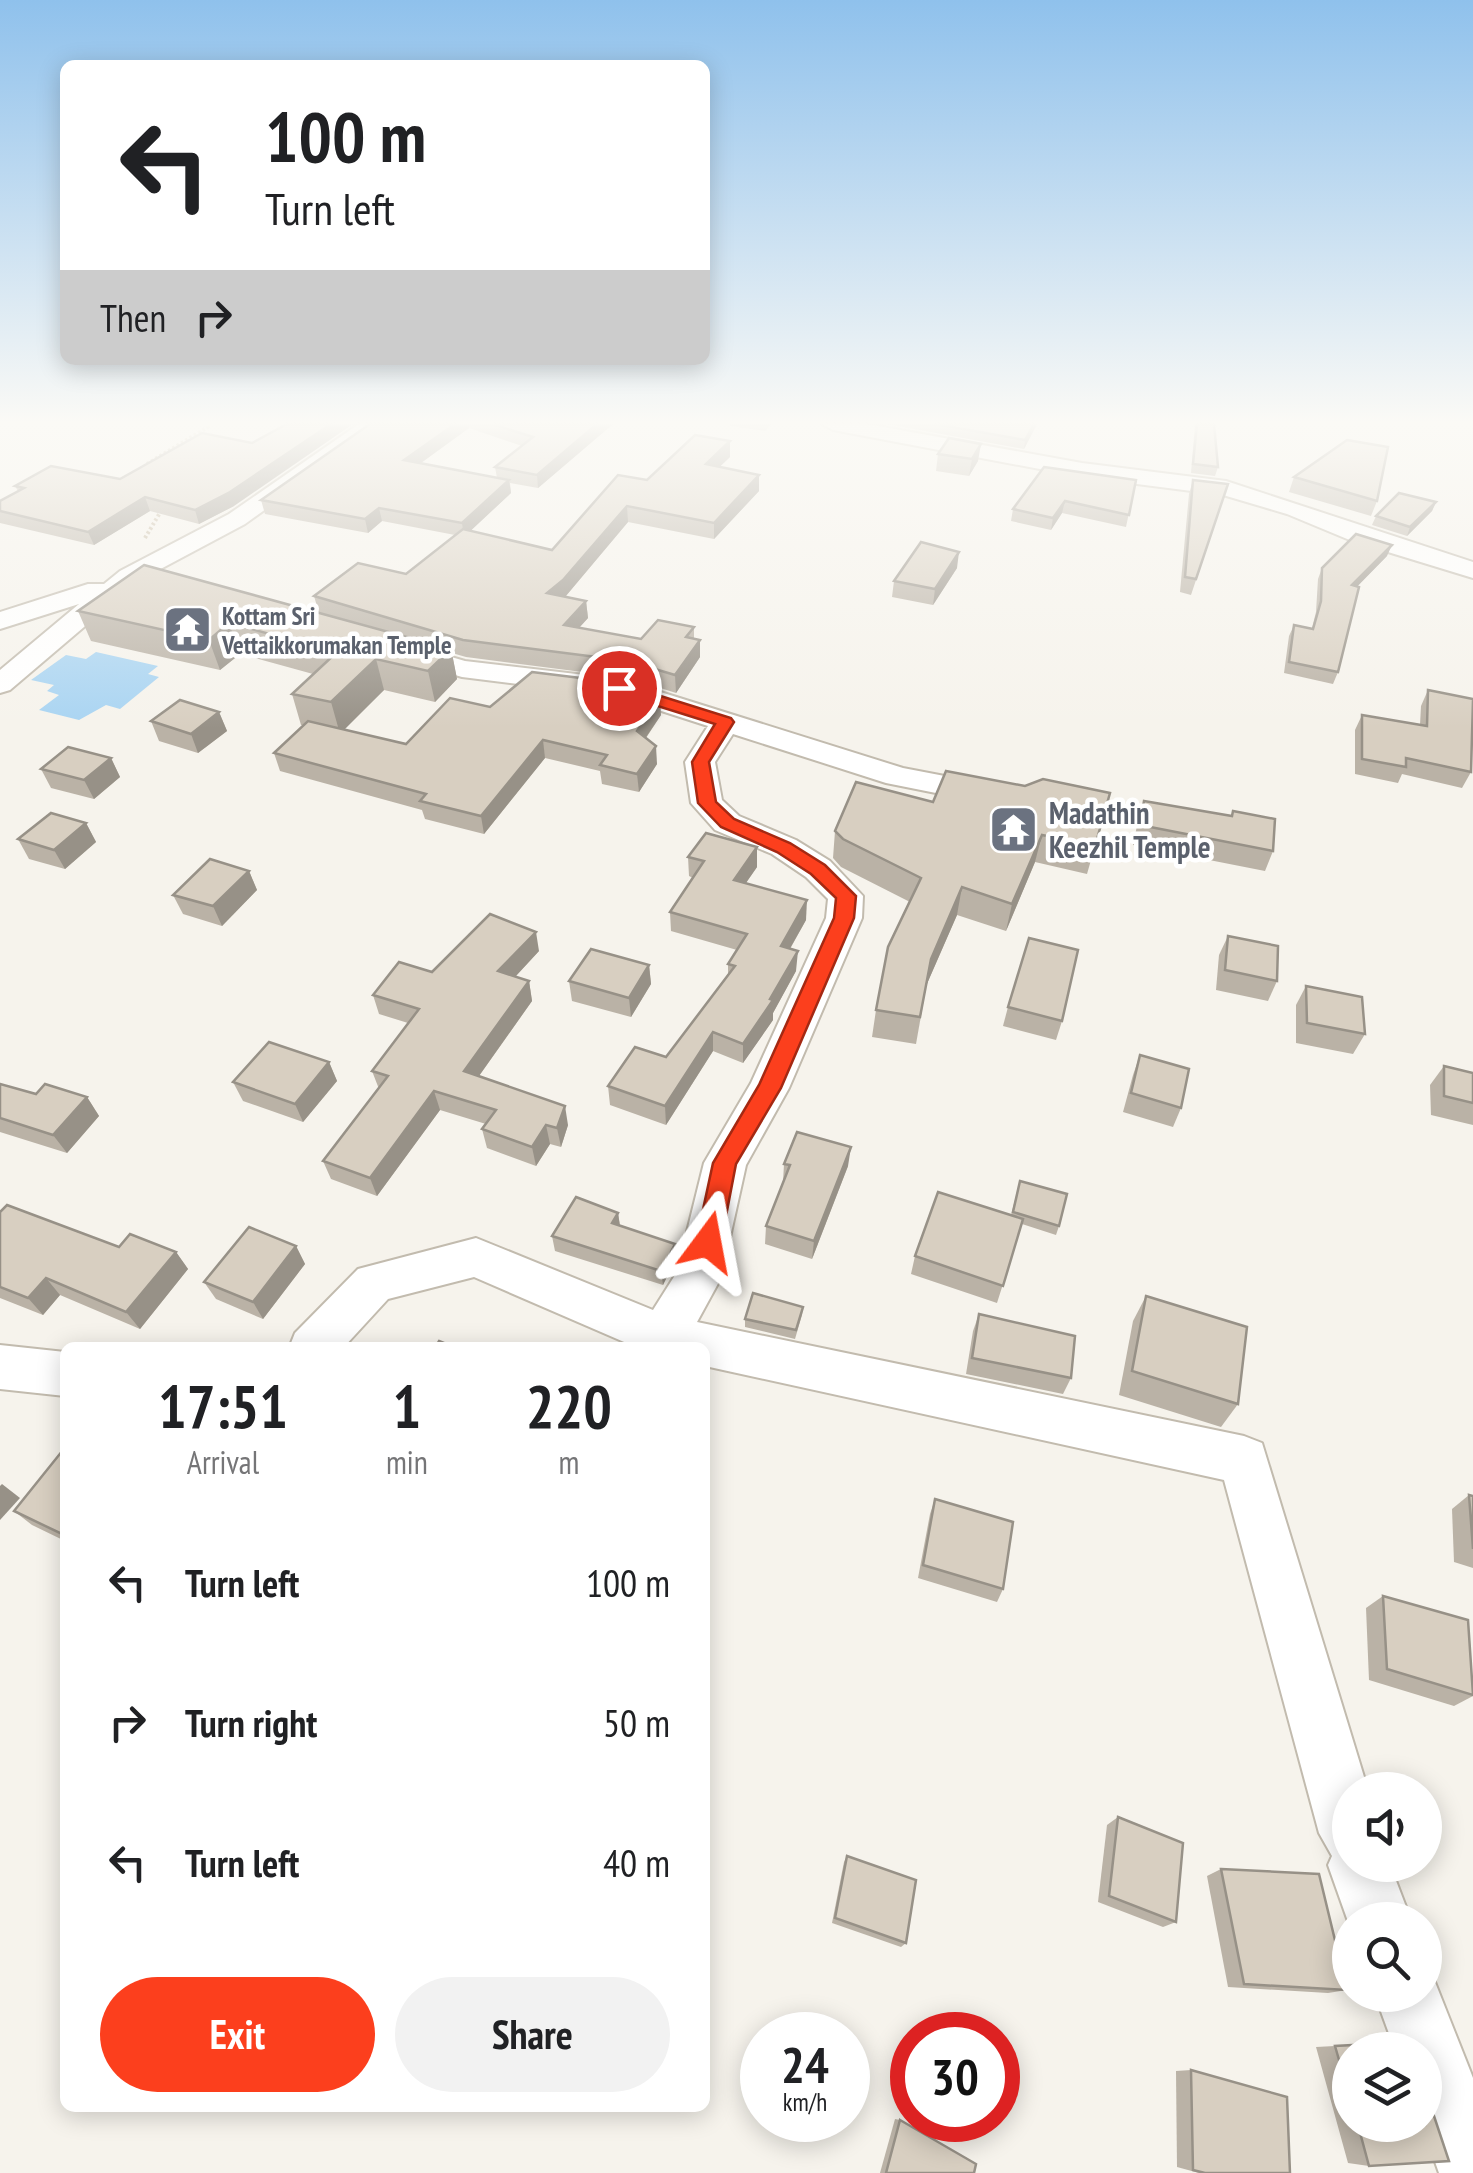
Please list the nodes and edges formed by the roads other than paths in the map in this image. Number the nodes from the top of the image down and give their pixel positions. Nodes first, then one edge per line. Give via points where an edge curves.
1 (224, 525) edge
2 (1335, 525) edge
3 (166, 532) dead end
4 (197, 540) junction
5 (1473, 570) edge
6 (124, 580) junction
7 (167, 586) edge
8 (0, 621) edge
9 (371, 642) edge
10 (0, 684) edge
11 (725, 722) junction
12 (1020, 800) edge
13 (664, 1336) junction
14 (318, 1342) edge
15 (692, 1342) edge
16 (710, 1346) edge
17 (0, 1367) edge
18 (60, 1373) edge
19 (1333, 1772) edge
20 (1414, 2012) edge
21 (1473, 2169) edge

1 - 4 street
2 - 5 street
3 - 4 street
4 - 6 street
6 - 7 street
6 - 8 street
6 - 10 street
9 - 11 street via 462,669 619,688
11 - 12 street via 896,776
11 - 13 street via 700,762 707,803 727,823 818,869 846,896 844,918 770,1088 724,1163 698,1278
13 - 14 street via 476,1257 374,1284
13 - 15 street
16 - 19 street via 1244,1460
17 - 18 street
20 - 21 street

